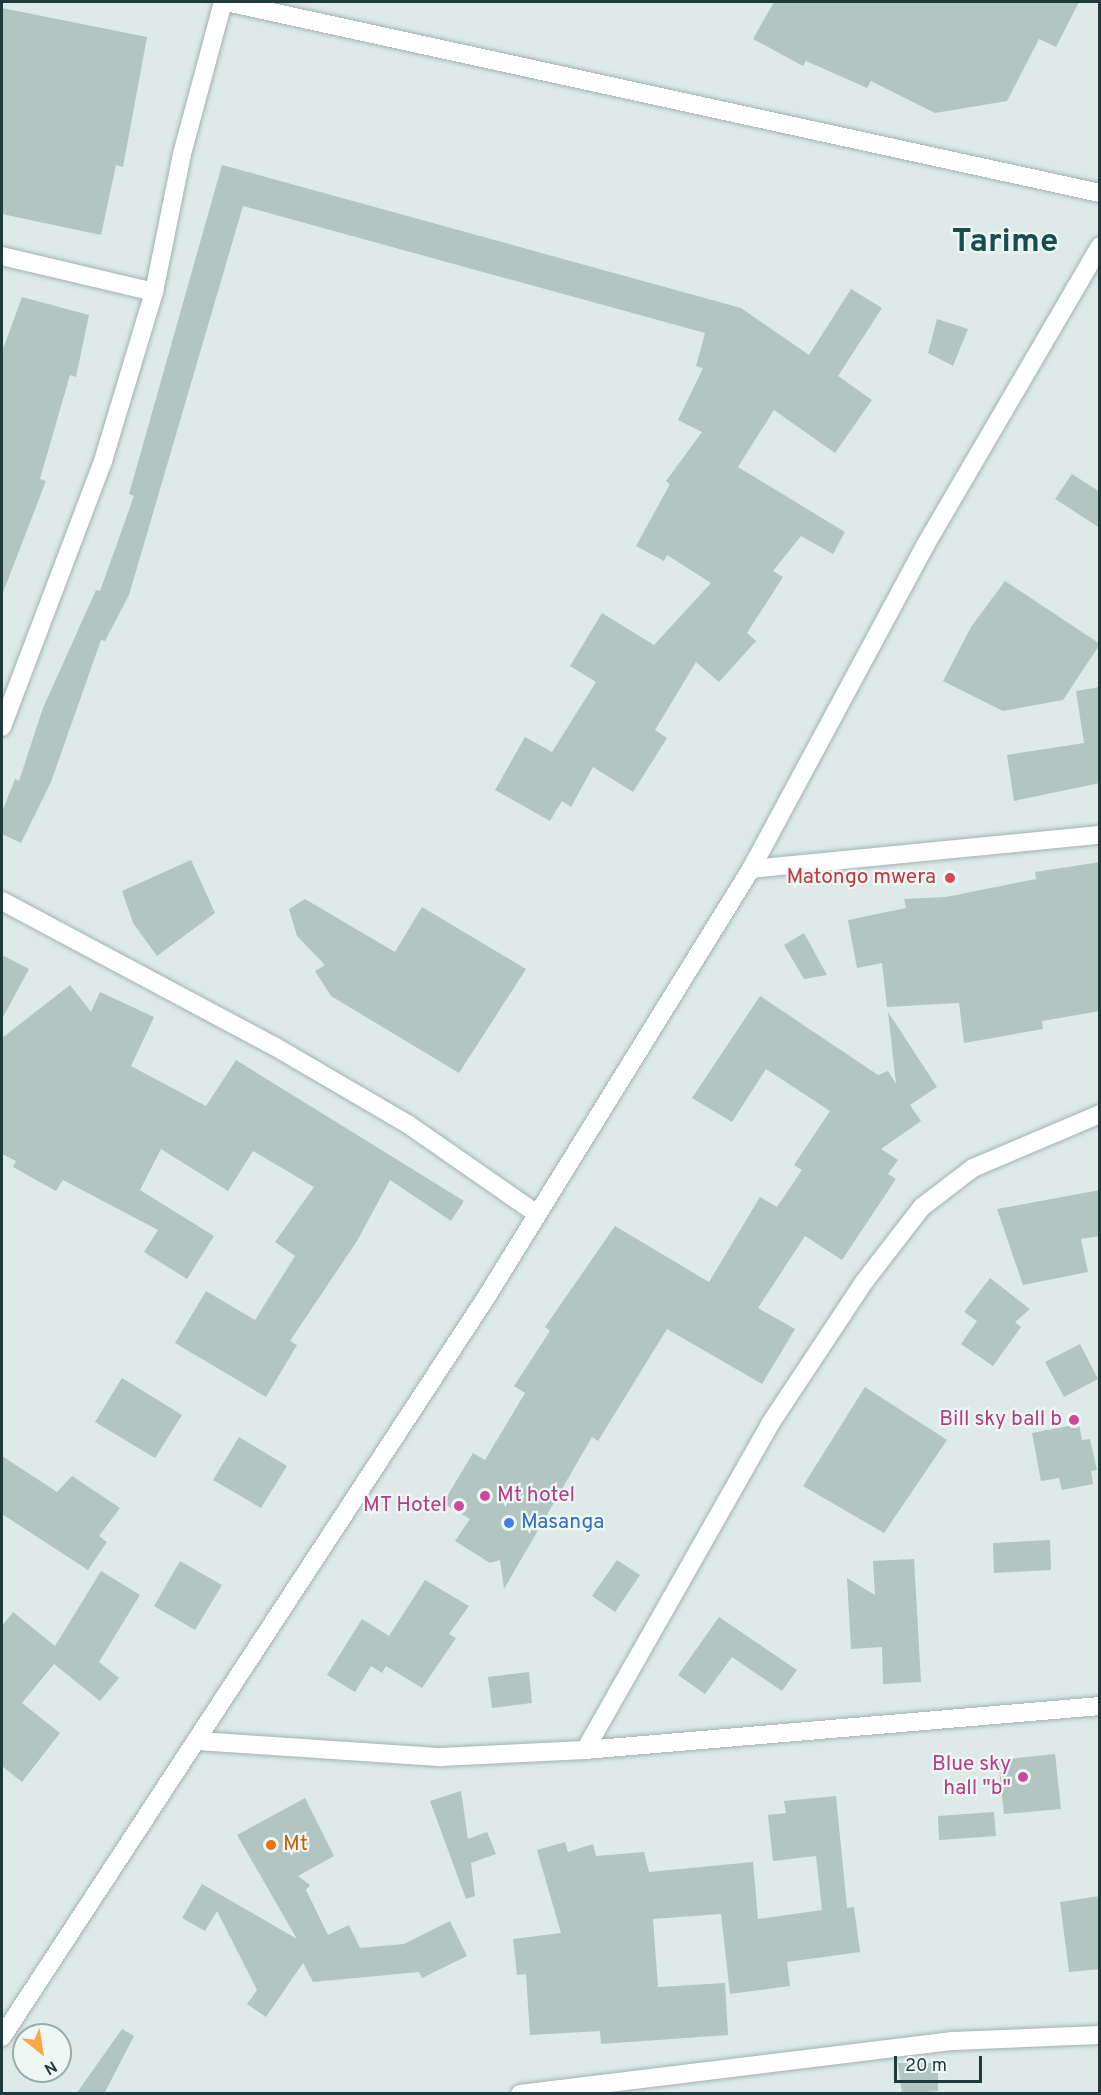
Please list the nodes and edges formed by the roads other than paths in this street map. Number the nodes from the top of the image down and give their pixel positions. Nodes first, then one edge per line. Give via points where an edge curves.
1 (224, 2) edge
2 (1100, 193) edge
3 (1100, 246) edge
4 (2, 256) edge
5 (154, 292) junction
6 (2, 727) edge
7 (1100, 835) edge
8 (751, 869) junction
9 (2, 901) edge
10 (1100, 1114) edge
11 (537, 1214) junction
12 (1100, 1706) edge
13 (198, 1741) junction
14 (585, 1750) junction
15 (1100, 2034) edge
16 (2, 2037) edge
17 (520, 2094) edge

1 - 2 street
1 - 5 street via 182,153
3 - 8 street via 926,544
4 - 5 street
5 - 6 street via 103,461
7 - 8 street
8 - 11 street
9 - 11 street via 285,1052 409,1125
10 - 14 street via 973,1168 922,1207 864,1282 770,1424
11 - 13 street
12 - 14 street
13 - 14 street via 441,1757
13 - 16 street
15 - 17 street via 953,2041

